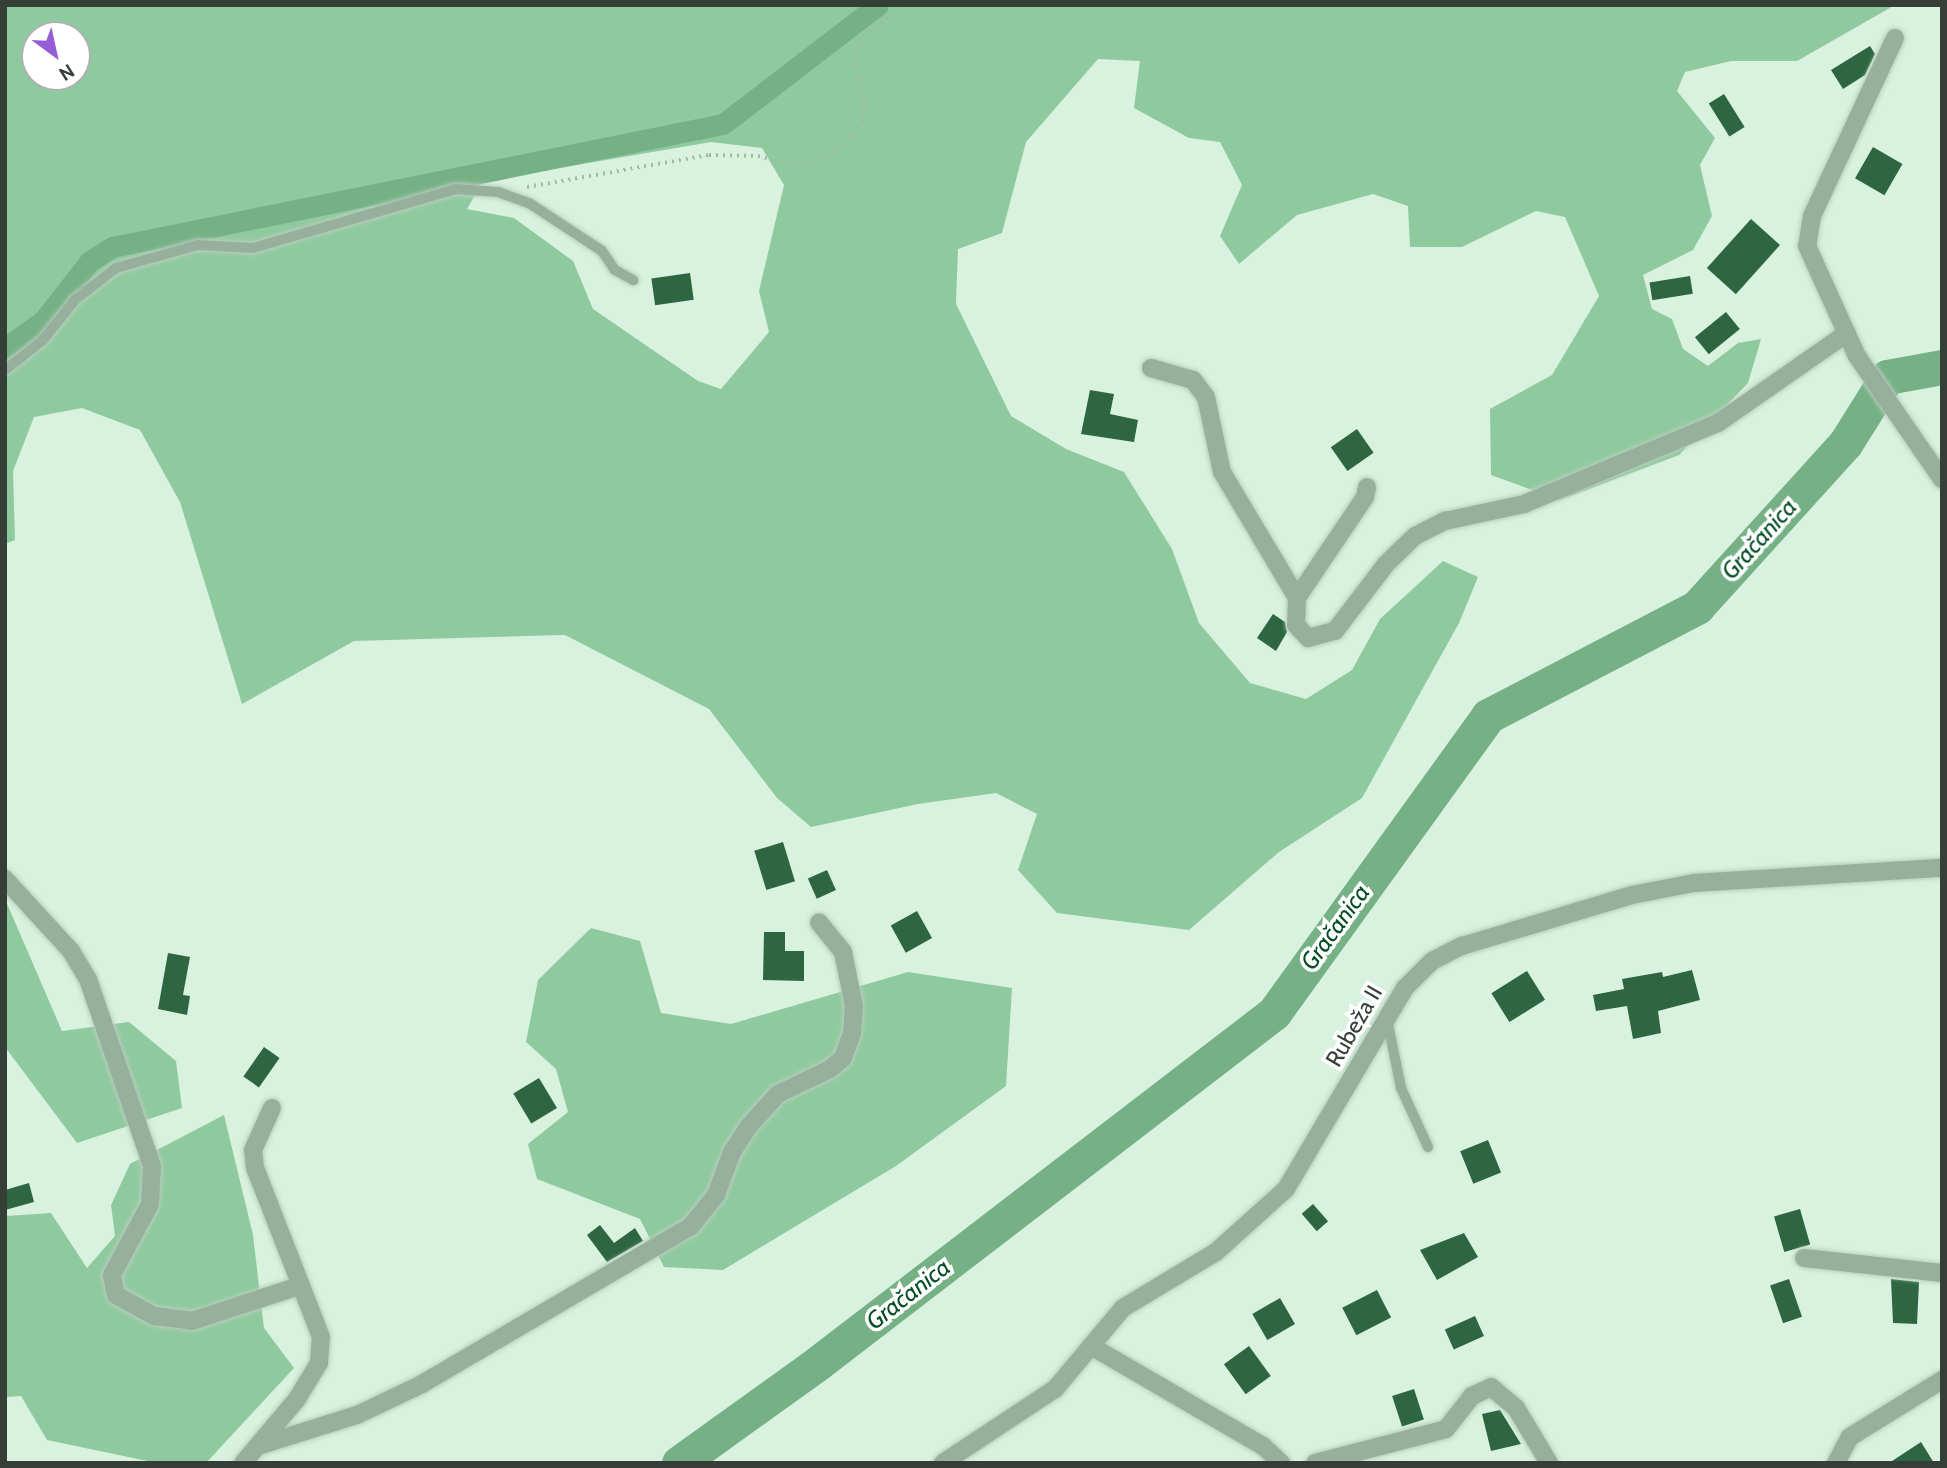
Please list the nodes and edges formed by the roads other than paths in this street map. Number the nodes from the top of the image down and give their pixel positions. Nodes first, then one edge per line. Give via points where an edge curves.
1 (1895, 38) dead end
2 (633, 280) dead end
3 (1847, 333) junction
4 (1151, 368) dead end
5 (5, 370) edge
6 (1942, 479) edge
7 (1367, 487) dead end
8 (1297, 598) junction
9 (1942, 868) edge
10 (5, 879) edge
11 (819, 922) dead end
12 (1387, 1018) junction
13 (272, 1108) dead end
14 (1428, 1147) dead end
15 (1804, 1258) dead end
16 (1942, 1273) edge
17 (299, 1286) junction
18 (1091, 1346) junction
19 (1942, 1380) edge
20 (258, 1446) junction
21 (1839, 1455) edge
22 (243, 1463) edge
23 (943, 1463) edge
24 (1281, 1463) edge
25 (1315, 1463) edge
26 (1549, 1463) edge
27 (1825, 1463) edge

1 - 3 street via 1812,216 1807,246
2 - 5 lane via 615,270 602,250 544,211 498,192 456,189 253,248 198,245 116,268 75,300 43,340
3 - 6 street via 1857,356
3 - 8 street via 1718,423 1524,504 1445,521 1415,536 1325,637 1302,635 1293,613
4 - 8 street via 1193,380 1206,397 1222,472
7 - 8 street via 1365,497
9 - 12 street, Rubeža II via 1694,883 1632,895 1462,946 1432,961 1405,988
10 - 17 street via 71,951 88,979 152,1166 150,1204 112,1275 116,1295 154,1316 192,1321
11 - 20 street via 844,952 854,1006 852,1033 843,1058 778,1094 749,1126 732,1152 716,1195 691,1226 422,1384 358,1415
12 - 14 lane via 1401,1088
12 - 18 street, Rubeža II via 1286,1189 1216,1252 1123,1308
13 - 17 street via 253,1150 255,1168
15 - 16 street
17 - 20 street via 321,1337 319,1363
18 - 23 street, Rubeža II via 1055,1389
18 - 24 street via 1263,1446
19 - 21 street via 1864,1427
20 - 22 street
21 - 27 street
25 - 26 street via 1446,1429 1472,1396 1490,1387 1516,1408

